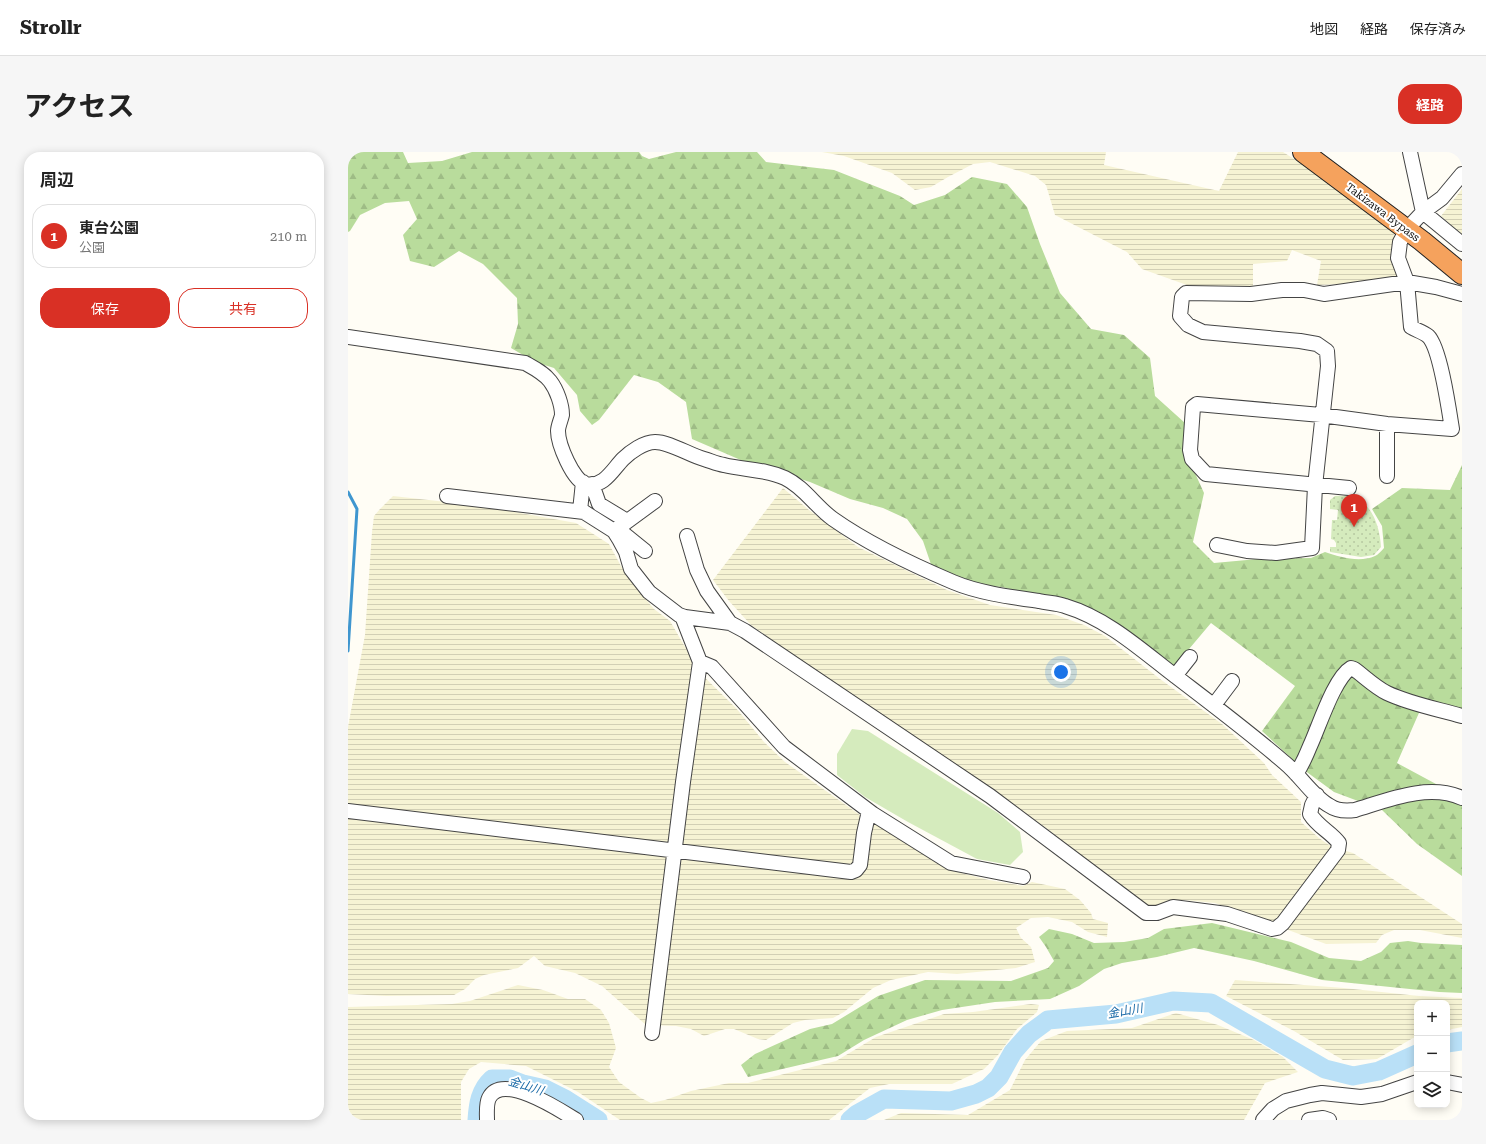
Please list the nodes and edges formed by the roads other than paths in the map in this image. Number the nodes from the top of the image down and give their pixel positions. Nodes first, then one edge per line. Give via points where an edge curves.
1 (1303, 152) edge
2 (1410, 152) edge
3 (1462, 174) edge
4 (1423, 212) junction
5 (1407, 229) junction
6 (1462, 244) edge
7 (1462, 274) edge
8 (1407, 282) junction
9 (1462, 294) edge
10 (348, 337) edge
11 (1321, 415) junction
12 (1387, 424) junction
13 (1387, 476) dead end
14 (588, 483) junction
15 (1315, 486) junction
16 (1349, 488) dead end
17 (447, 496) dead end
18 (655, 501) dead end
19 (580, 511) junction
20 (627, 521) junction
21 (614, 531) junction
22 (687, 536) dead end
23 (1217, 545) dead end
24 (645, 551) dead end
25 (682, 616) junction
26 (730, 623) junction
27 (1190, 657) dead end
28 (700, 662) junction
29 (1175, 676) junction
30 (1232, 681) dead end
31 (1214, 706) junction
32 (1462, 716) edge
33 (1296, 774) junction
34 (1317, 795) junction
35 (1462, 798) edge
36 (348, 811) edge
37 (869, 811) junction
38 (675, 851) junction
39 (1023, 877) dead end
40 (652, 1033) dead end
41 (1414, 1083) edge
42 (1450, 1083) edge
43 (1462, 1085) edge
44 (487, 1120) edge
45 (576, 1120) edge
46 (1263, 1120) edge
47 (1309, 1120) edge
48 (1330, 1120) edge

1 - 5 highway, Takizawa Bypass
2 - 4 street
3 - 4 street via 1442,198
4 - 5 street
4 - 6 street
5 - 7 highway, Takizawa Bypass
5 - 8 street via 1400,242 1398,258
8 - 9 street
8 - 11 street via 1324,294 1304,290 1282,290 1251,294 1186,293 1182,297 1180,316 1188,326 1203,332 1300,341 1317,344 1327,351 1328,366
8 - 12 street via 1411,328 1428,336 1434,344 1452,429
10 - 14 street via 525,363 537,370 550,381 558,395 562,412 558,431 561,446 572,471 579,480
11 - 12 street
11 - 15 street
11 - 15 street via 1197,404 1193,407 1190,450 1192,459 1206,474
12 - 13 street
14 - 19 street
14 - 20 street via 599,504
14 - 29 street via 606,480 625,457 654,442 724,465 776,475 797,486 821,510 846,528 904,559 966,587 1063,605 1079,611 1110,628
15 - 16 street
15 - 23 street via 1312,548 1276,554
17 - 19 street
18 - 20 street
19 - 21 street
20 - 21 street
21 - 24 street via 624,534
21 - 25 street via 626,552 631,569 649,592
22 - 26 street via 697,570 707,591
25 - 26 street
25 - 28 street
26 - 34 street via 990,796 1146,913 1157,913 1174,907 1227,914 1266,928 1277,928 1338,850 1339,843 1336,839 1322,829 1310,814
27 - 29 street
28 - 37 street via 712,667 784,747
28 - 38 street
29 - 31 street
30 - 31 street
31 - 33 street
32 - 33 street via 1386,693 1351,668 1344,674 1329,701 1305,760
33 - 34 street
34 - 35 street via 1329,806 1348,811 1420,793 1439,793
36 - 38 street
37 - 38 street via 860,865 851,872
37 - 39 street via 951,863
38 - 40 street
41 - 46 street via 1382,1094 1361,1097 1322,1093 1310,1095 1286,1101 1273,1109
42 - 43 street
44 - 45 street via 488,1099 497,1090 520,1091 540,1099
47 - 48 street

